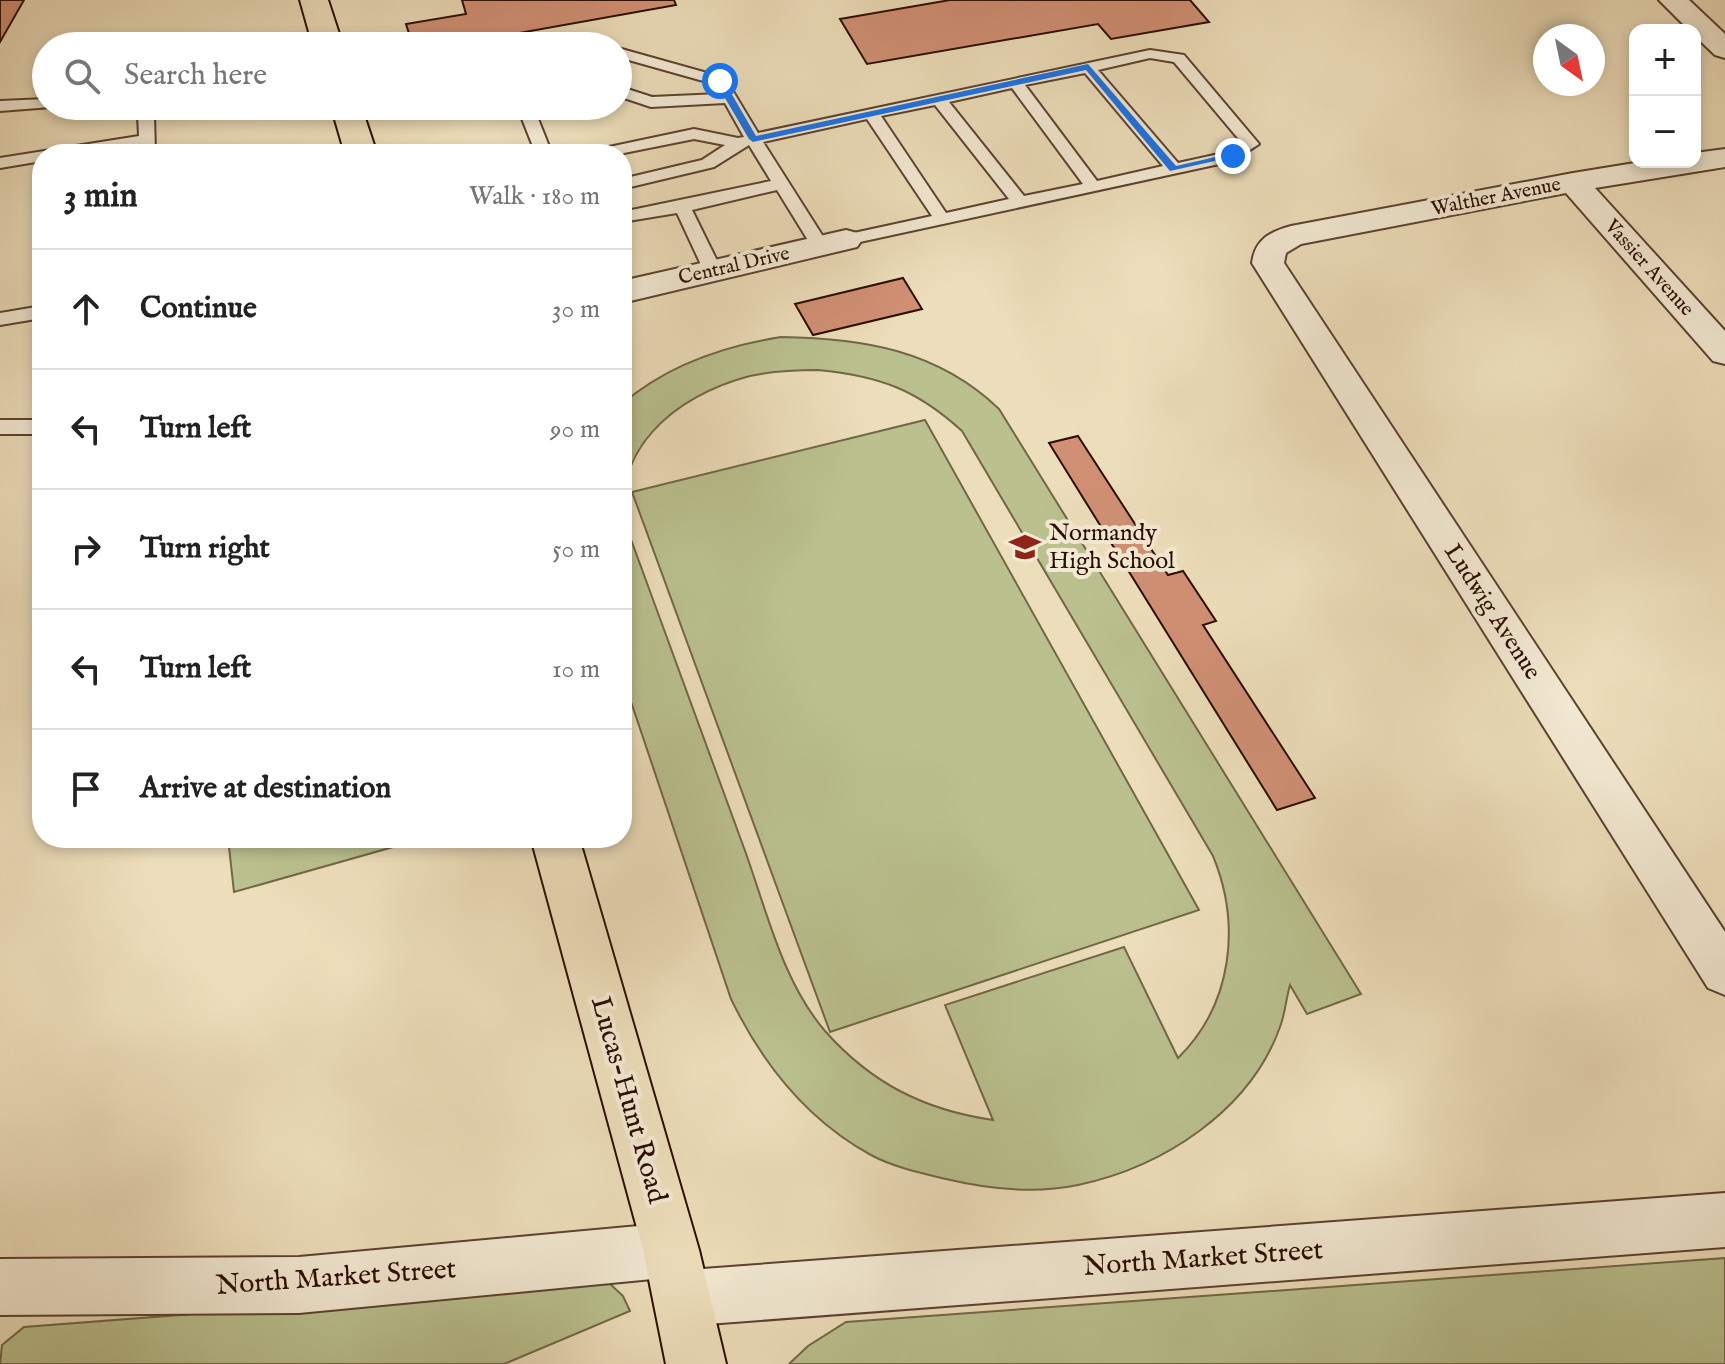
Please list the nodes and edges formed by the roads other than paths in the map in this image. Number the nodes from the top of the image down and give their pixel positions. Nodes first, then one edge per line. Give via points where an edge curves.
1 (314, 0) edge
2 (1673, 0) edge
3 (324, 32) edge
4 (1725, 49) edge
5 (632, 56) edge
6 (1088, 67) junction
7 (1015, 82) junction
8 (632, 96) edge
9 (730, 98) junction
10 (939, 99) junction
11 (32, 105) edge
12 (0, 106) edge
13 (871, 113) junction
14 (146, 120) edge
15 (350, 120) edge
16 (531, 120) edge
17 (746, 141) junction
18 (148, 144) edge
19 (358, 144) edge
20 (540, 144) edge
21 (632, 147) edge
22 (32, 158) edge
23 (1725, 158) edge
24 (0, 163) edge
25 (1174, 169) junction
26 (632, 182) edge
27 (1573, 182) junction
28 (781, 184) junction
29 (1093, 186) junction
30 (1020, 202) junction
31 (682, 207) junction
32 (632, 215) edge
33 (942, 219) junction
34 (833, 243) junction
35 (1270, 248) joint
36 (713, 271) junction
37 (632, 290) edge
38 (32, 314) edge
39 (0, 319) edge
40 (1725, 353) edge
41 (0, 427) edge
42 (32, 427) edge
43 (558, 848) edge
44 (1725, 973) edge
45 (1725, 1220) edge
46 (676, 1274) junction
47 (0, 1287) edge
48 (696, 1364) edge

1 - 3 main road
2 - 4 street
5 - 9 lane via 720,81
6 - 7 lane
6 - 25 lane
6 - 25 lane via 1150,54 1179,58 1251,144 1233,156
7 - 10 lane
7 - 29 lane
8 - 9 lane via 651,102
9 - 17 lane
10 - 13 lane
10 - 30 lane
11 - 12 lane
13 - 17 lane
13 - 33 lane
14 - 18 lane
15 - 19 main road
16 - 20 lane
17 - 21 lane via 694,134
17 - 26 lane via 708,164
17 - 28 lane
22 - 24 lane
23 - 27 street, Walther Avenue
25 - 29 lane
27 - 35 street, Walther Avenue via 1291,236
27 - 40 street, Vassier Avenue
28 - 31 lane
28 - 34 lane
29 - 30 lane
30 - 33 lane
31 - 32 lane
31 - 36 lane
33 - 34 lane
34 - 36 street, Central Drive
35 - 44 street, Ludwig Avenue via 1268,263
36 - 37 street, Central Drive
38 - 39 lane
41 - 42 lane
43 - 46 main road, Lucas-Hunt Road
45 - 46 street, North Market Street
46 - 47 street, North Market Street
46 - 48 main road, Lucas-Hunt Road

